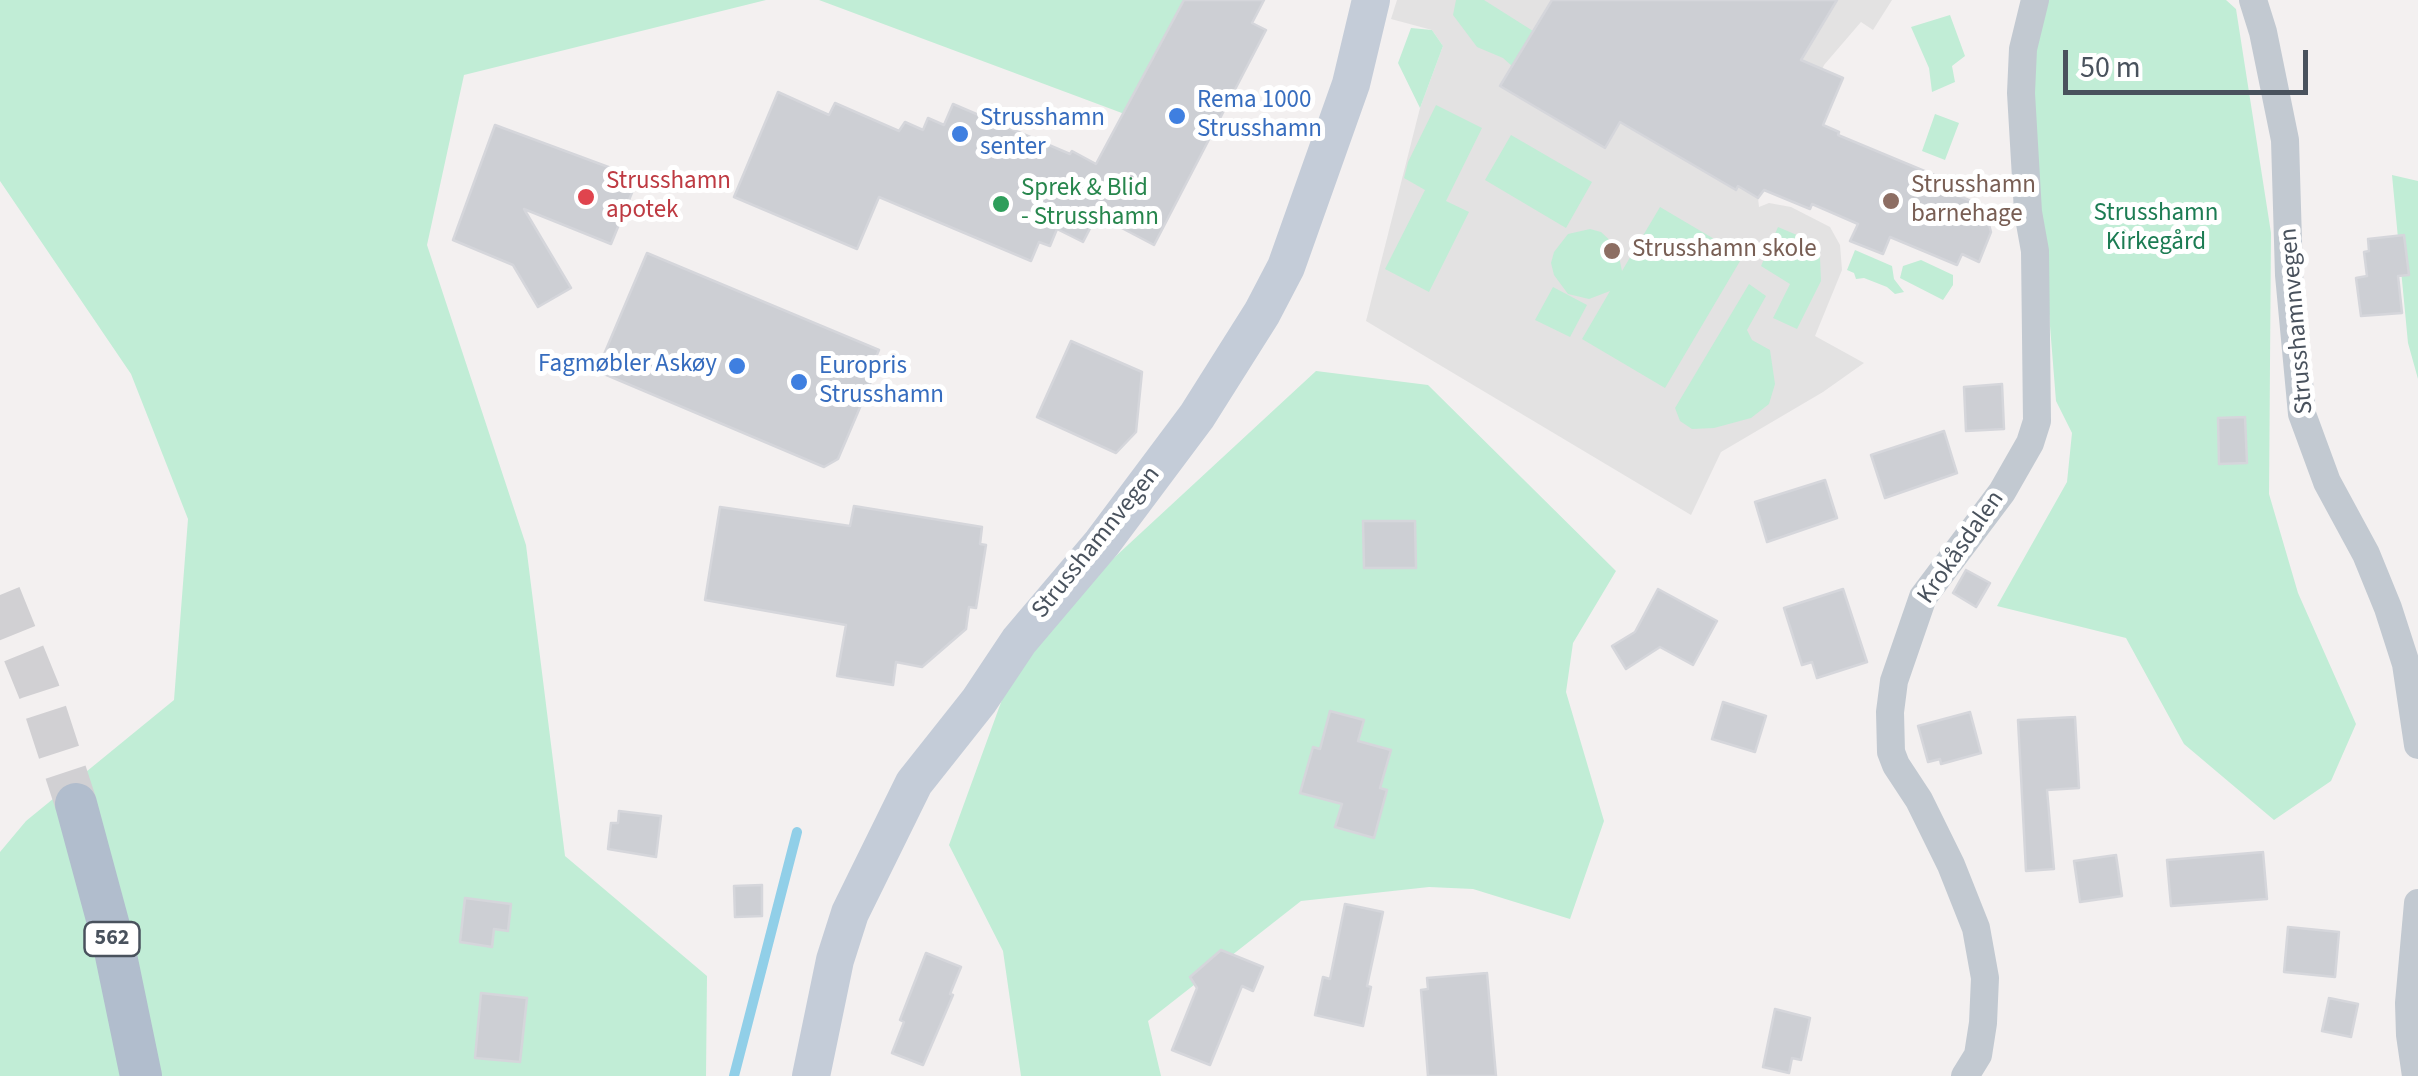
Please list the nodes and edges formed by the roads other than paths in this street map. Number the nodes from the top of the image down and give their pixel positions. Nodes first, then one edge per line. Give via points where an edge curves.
1 (1371, 0) edge
2 (2035, 0) edge
3 (2254, 0) edge
4 (2418, 744) edge
5 (76, 804) tunnel mouth
6 (2418, 903) edge
7 (140, 1076) edge
8 (811, 1076) edge
9 (1965, 1076) edge
10 (2416, 1076) edge

1 - 8 street, Strusshamnvegen via 1352,84 1286,267 1197,416 914,783 850,913
2 - 9 street, Krokåsdalen via 2021,93 2035,251 2038,421 2002,492 1923,598 1890,712 1896,765 1951,864 1976,928 1984,1022 1978,1056
3 - 4 street, Strusshamnvegen via 2285,140 2302,414 2388,608 2406,664
5 - 7 main road, 562
6 - 10 street via 2409,1004

